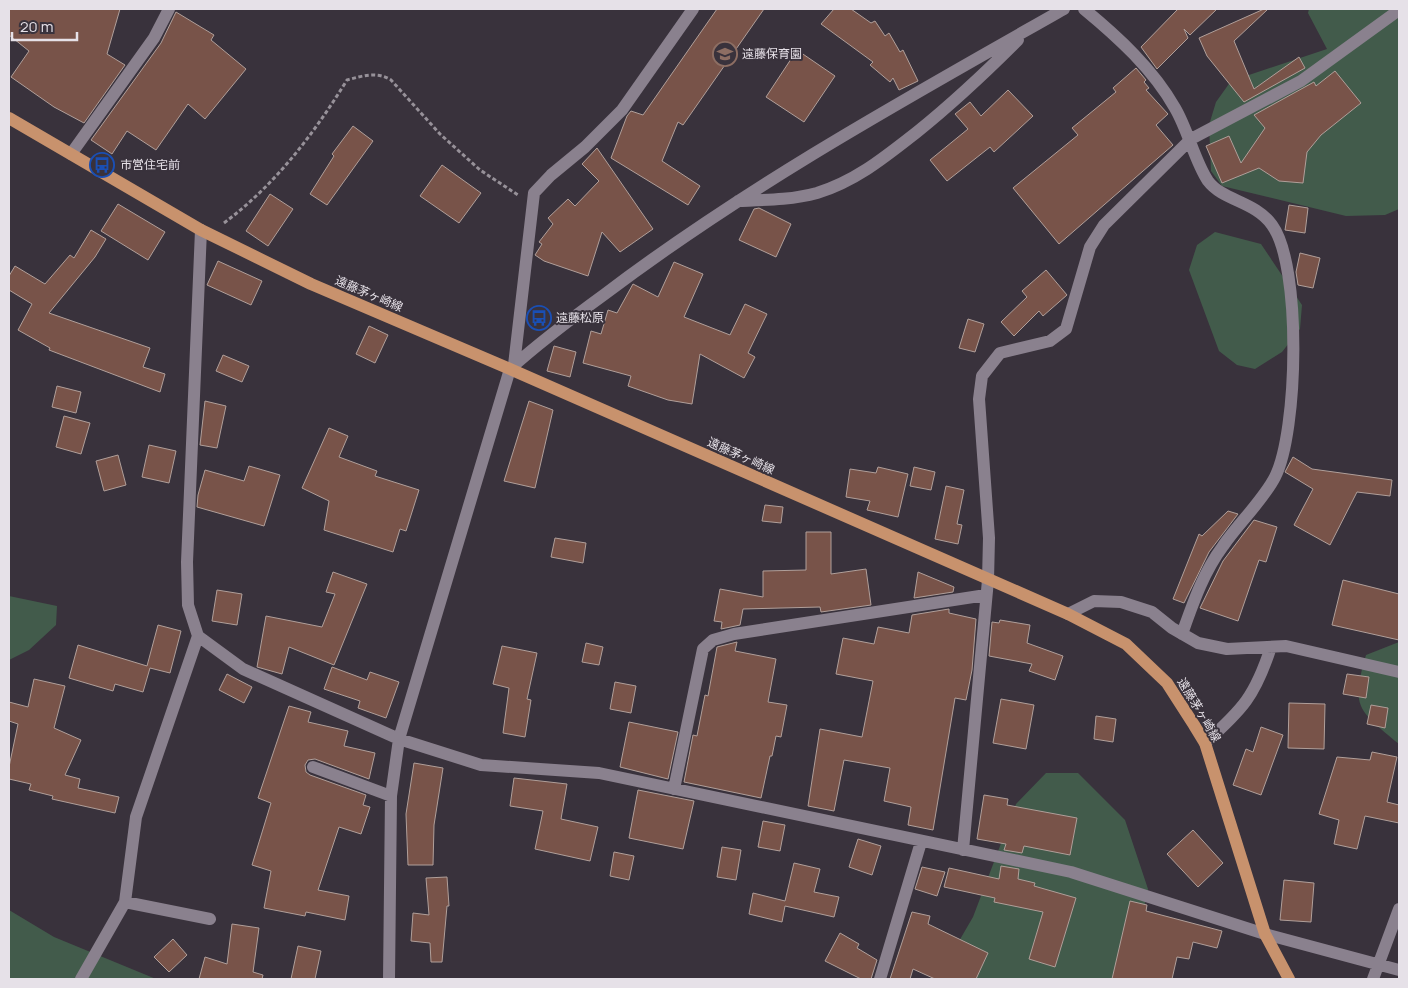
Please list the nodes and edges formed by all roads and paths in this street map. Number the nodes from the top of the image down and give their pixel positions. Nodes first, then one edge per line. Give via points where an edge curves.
1 (169, 9) edge
2 (693, 9) edge
3 (1064, 9) edge
4 (1084, 9) edge
5 (1399, 10) edge
6 (1031, 28) junction
7 (9, 118) edge
8 (1191, 139) junction
9 (71, 154) junction
10 (737, 201) junction
11 (532, 205) junction
12 (206, 232) junction
13 (512, 367) junction
14 (988, 580) junction
15 (986, 595) junction
16 (1068, 614) junction
17 (1182, 634) junction
18 (198, 636) junction
19 (1271, 647) junction
20 (1399, 672) edge
21 (400, 739) junction
22 (1205, 743) junction
23 (313, 766) dead end
24 (674, 789) junction
25 (391, 796) junction
26 (921, 842) junction
27 (963, 850) junction
28 (125, 902) junction
29 (1399, 910) edge
30 (210, 919) dead end
31 (1265, 934) junction
32 (1378, 964) junction
33 (1399, 970) edge
34 (80, 979) edge
35 (388, 979) edge
36 (880, 979) edge
37 (1289, 979) edge
38 (1374, 979) edge

1 - 9 street via 154,38
2 - 11 street via 622,110 551,175 534,193
3 - 6 street
4 - 8 street via 1138,58 1175,107
5 - 8 street via 1301,81
6 - 10 street via 806,156
6 - 10 street via 967,91 876,165 848,181 816,193
7 - 9 main road, 遠藤茅ヶ崎線
8 - 14 street via 1104,224 1090,247 1066,329 1050,341 1000,353 982,376 978,399 989,538
8 - 17 street via 1208,180 1220,193 1240,200 1272,225 1284,252 1295,373 1283,456 1275,477 1222,547 1198,586
9 - 12 main road, 遠藤茅ヶ崎線
10 - 13 street via 668,246
11 - 12 path via 480,170 382,74 346,80 323,118 254,201
11 - 13 street
12 - 13 main road, 遠藤茅ヶ崎線 via 311,284
12 - 18 street via 186,562 188,605
13 - 14 main road, 遠藤茅ヶ崎線
13 - 21 street
14 - 15 street
14 - 16 main road, 遠藤茅ヶ崎線
15 - 24 street via 734,634 713,640 703,649
15 - 27 street
16 - 17 street via 1094,601 1121,602 1152,612
16 - 22 main road, 遠藤茅ヶ崎線 via 1126,644 1149,664 1167,683
17 - 19 street via 1198,642 1227,649
18 - 21 street via 243,669
18 - 28 street via 136,817
19 - 20 street via 1286,646 1328,654
19 - 22 street via 1261,679 1250,697
21 - 24 street via 480,765 599,773
21 - 25 street
22 - 31 main road, 遠藤茅ヶ崎線
23 - 25 street
24 - 26 street
25 - 35 street
26 - 27 street
26 - 36 street
27 - 31 street via 1071,872
28 - 30 street
28 - 34 street
29 - 32 street
31 - 32 street
31 - 37 main road, 遠藤茅ヶ崎線
32 - 33 street
32 - 38 street

